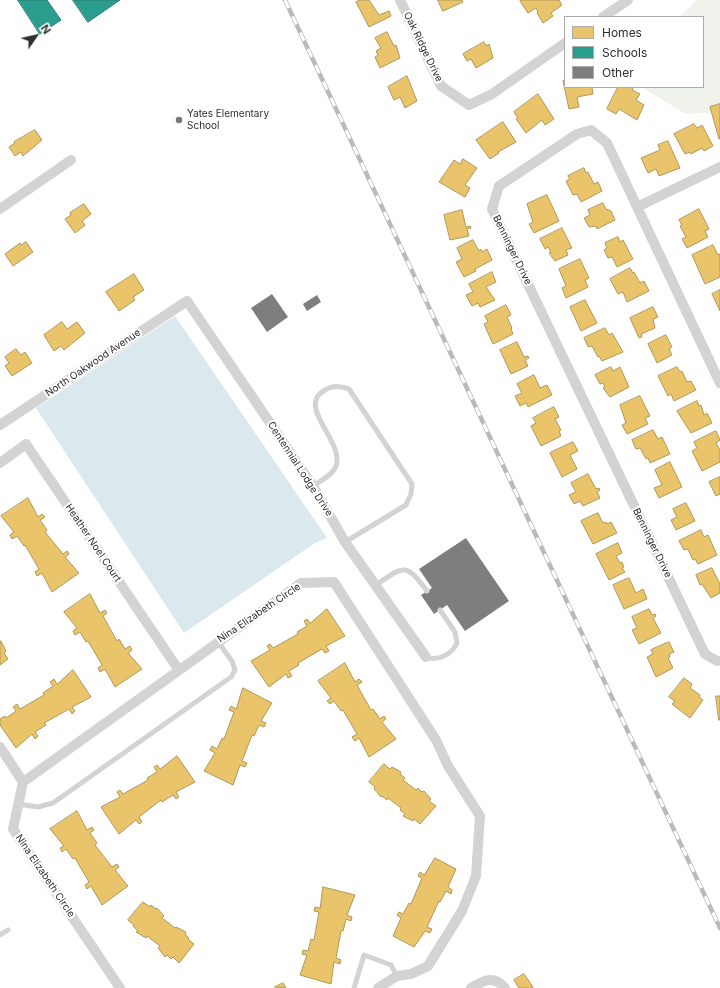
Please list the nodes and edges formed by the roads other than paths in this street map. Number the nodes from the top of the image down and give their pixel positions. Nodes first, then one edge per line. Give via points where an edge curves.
1 (400, 0) edge
2 (628, 0) edge
3 (604, 16) edge
4 (564, 44) edge
5 (71, 160) dead end
6 (720, 167) edge
7 (637, 207) junction
8 (0, 209) edge
9 (187, 301) joint
10 (720, 384) edge
11 (0, 425) edge
12 (0, 463) edge
13 (313, 486) junction
14 (345, 542) junction
15 (376, 585) junction
16 (427, 591) dead end
17 (440, 610) dead end
18 (218, 641) junction
19 (426, 657) joint
20 (720, 661) edge
21 (178, 670) junction
22 (0, 747) edge
23 (23, 782) junction
24 (18, 804) junction
25 (8, 930) dead end
26 (0, 935) edge
27 (397, 976) junction
28 (120, 988) edge
29 (354, 988) edge
30 (378, 988) edge
31 (471, 988) edge
32 (505, 988) edge

1 - 4 street, Oak Ridge Drive via 441,86 469,104 492,94
2 - 3 street
5 - 8 street
6 - 7 street
7 - 10 street, Benninger Drive
7 - 20 street, Benninger Drive via 607,144 591,130 577,134 499,186 492,209 705,654
9 - 11 street, North Oakwood Avenue
9 - 13 street, Centennial Lodge Drive
12 - 21 street, Heather Noel Court via 26,444
13 - 14 street, Centennial Lodge Drive
13 - 14 lane via 332,473 336,466 337,454 316,412 315,402 319,393 330,387 341,386 349,389 412,484 406,505
14 - 15 street, Centennial Lodge Drive
15 - 16 lane via 402,569 410,570
15 - 19 street, Centennial Lodge Drive
17 - 19 lane via 455,632 457,643 451,652 441,658
18 - 21 street, Nina Elizabeth Circle
18 - 24 lane via 232,661 235,670 231,677 53,803 38,807
18 - 27 street, Nina Elizabeth Circle via 301,583 334,582 432,733 452,772 480,816 476,876 462,911 428,966 412,974
21 - 23 street, Nina Elizabeth Circle
22 - 23 street
23 - 24 street, Nina Elizabeth Circle
24 - 28 street, Nina Elizabeth Circle via 13,829
25 - 26 lane
27 - 29 lane via 391,965 364,955
27 - 30 street, Nina Elizabeth Circle
31 - 32 street via 491,979

